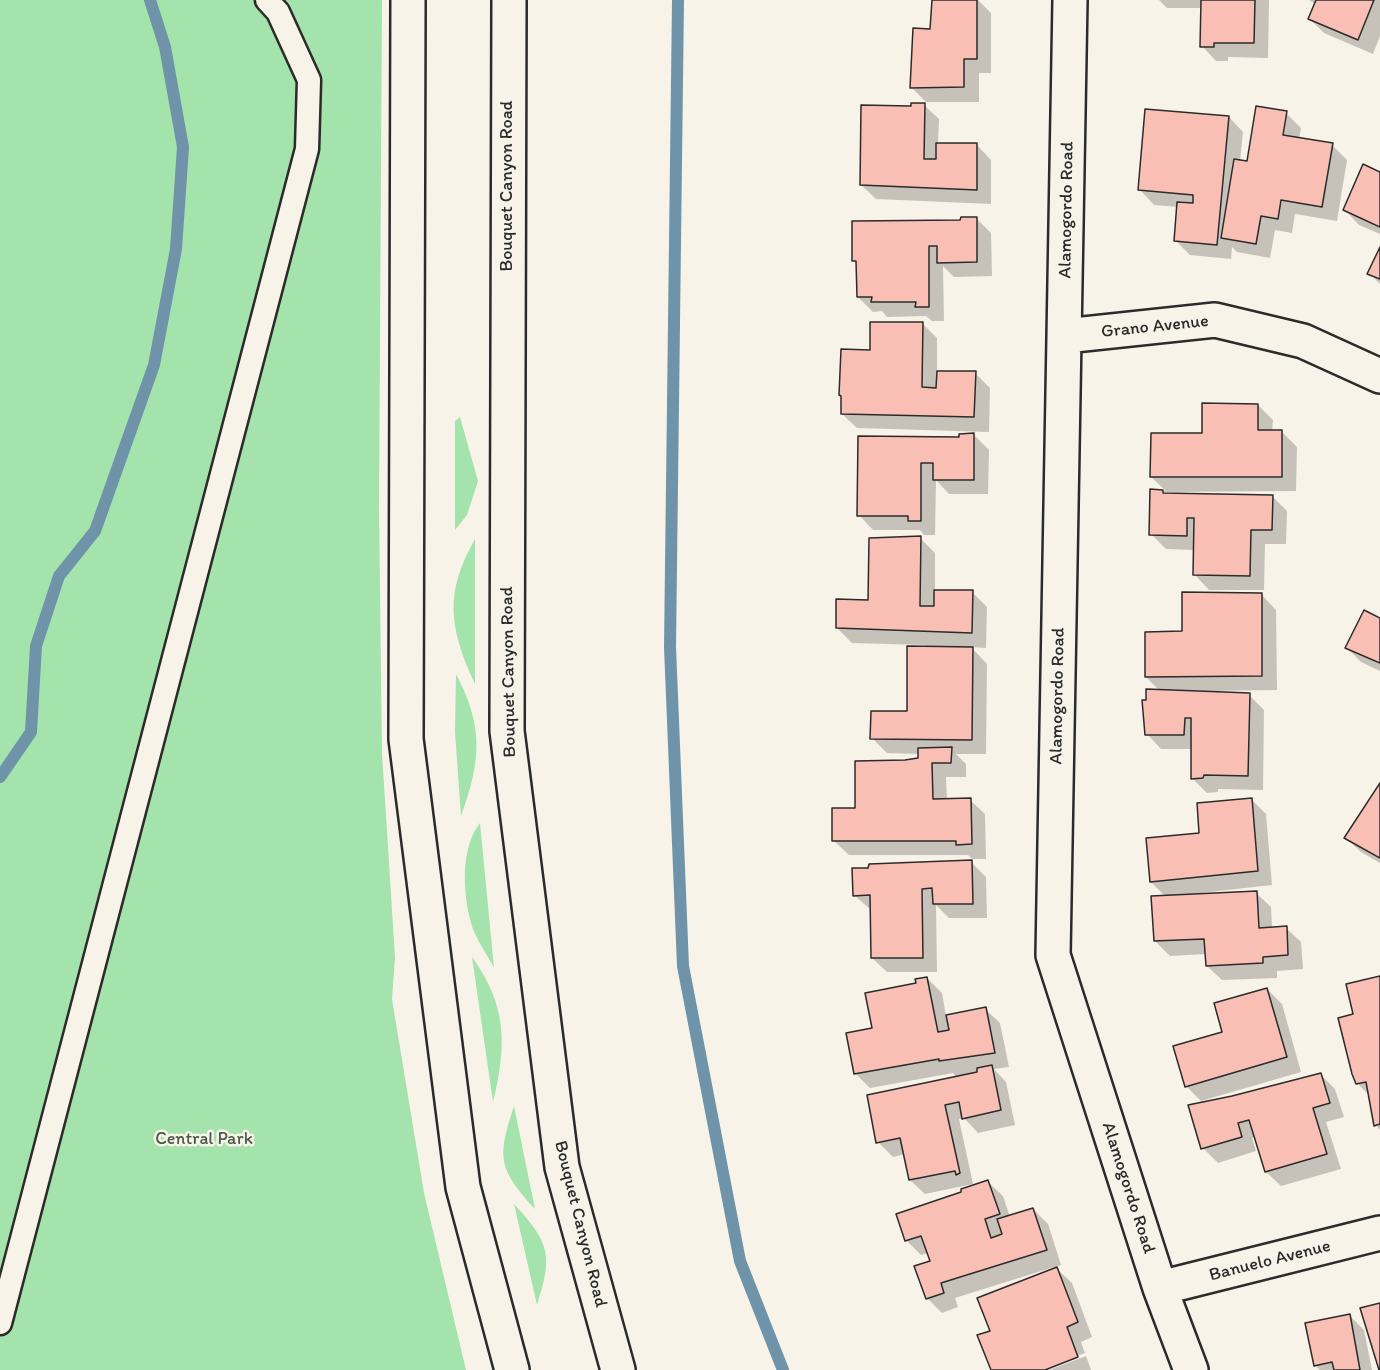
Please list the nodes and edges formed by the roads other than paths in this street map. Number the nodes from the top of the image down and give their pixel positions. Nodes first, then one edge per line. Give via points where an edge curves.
1 (267, 0) edge
2 (408, 0) edge
3 (509, 0) edge
4 (1070, 0) edge
5 (1065, 336) junction
6 (1380, 376) edge
7 (1380, 1233) edge
8 (1160, 1288) junction
9 (0, 1323) edge
10 (512, 1370) edge
11 (618, 1370) edge
12 (1191, 1370) edge

1 - 9 lane via 278,12 309,80 306,149
2 - 10 main road via 406,739 463,1187
3 - 11 main road, Bouquet Canyon Road via 507,731 562,1167
4 - 5 main road, Alamogordo Road
5 - 6 main road, Grano Avenue via 1215,320 1303,341
5 - 8 main road, Alamogordo Road via 1053,955
7 - 8 main road, Banuelo Avenue
8 - 12 main road, Alamogordo Road

